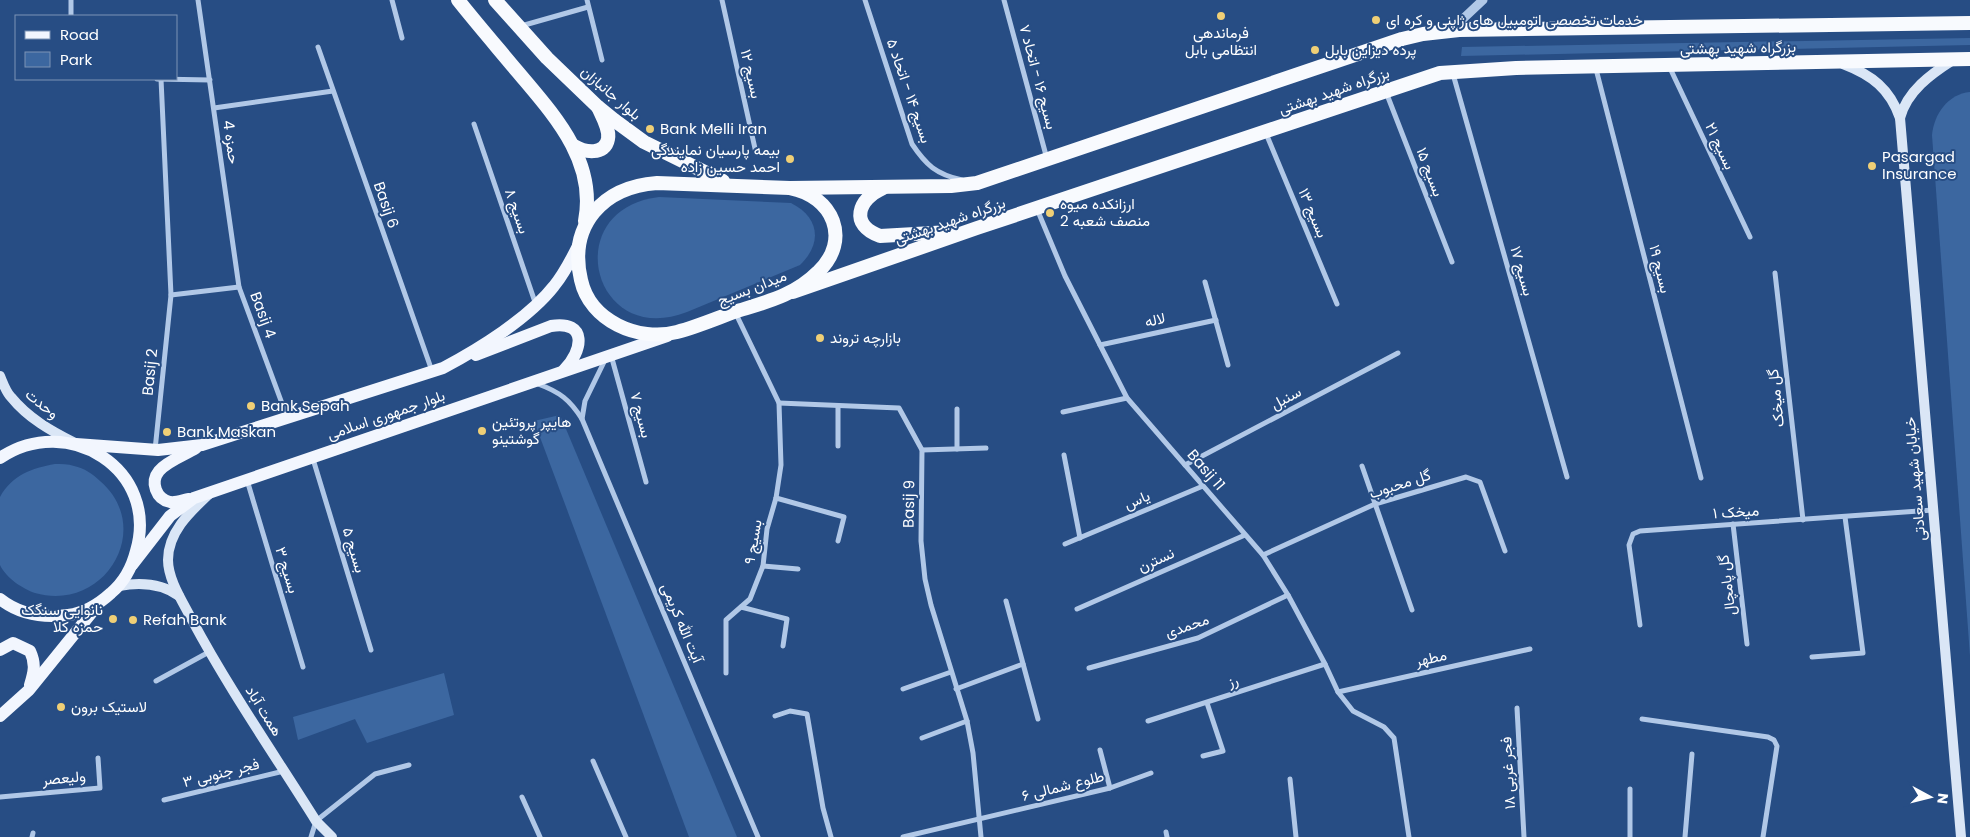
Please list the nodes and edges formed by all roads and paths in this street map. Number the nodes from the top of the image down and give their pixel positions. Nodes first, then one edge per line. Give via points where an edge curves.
1 (71, 0) edge
2 (198, 0) edge
3 (392, 0) edge
4 (458, 0) edge
5 (495, 0) edge
6 (587, 0) edge
7 (722, 0) edge
8 (865, 0) edge
9 (1004, 0) edge
10 (1482, 0) edge
11 (588, 6) junction
12 (71, 15) edge
13 (1970, 23) edge
14 (518, 26) junction
15 (1449, 31) junction
16 (402, 38) dead end
17 (318, 48) dead end
18 (602, 60) dead end
19 (1953, 60) junction
20 (1970, 60) edge
21 (1837, 62) junction
22 (1668, 65) junction
23 (1595, 67) junction
24 (1452, 71) junction
25 (178, 79) edge
26 (161, 80) edge
27 (210, 80) junction
28 (1386, 90) junction
29 (333, 91) junction
30 (598, 107) junction
31 (214, 108) junction
32 (1900, 118) junction
33 (474, 124) dead end
34 (1265, 131) junction
35 (574, 146) junction
36 (756, 153) dead end
37 (1048, 160) junction
38 (977, 183) junction
39 (738, 186) junction
40 (886, 187) junction
41 (790, 188) junction
42 (1037, 208) junction
43 (584, 228) junction
44 (976, 228) junction
45 (1750, 237) dead end
46 (578, 246) junction
47 (1452, 262) dead end
48 (1775, 273) dead end
49 (1205, 282) dead end
50 (239, 287) junction
51 (793, 292) junction
52 (171, 296) junction
53 (1337, 304) dead end
54 (536, 305) junction
55 (735, 312) junction
56 (1216, 320) junction
57 (676, 333) junction
58 (1100, 345) junction
59 (1398, 353) dead end
60 (609, 356) junction
61 (1228, 365) dead end
62 (437, 370) junction
63 (562, 372) junction
64 (0, 376) edge
65 (533, 382) junction
66 (1126, 398) junction
67 (779, 403) junction
68 (838, 406) junction
69 (958, 409) dead end
70 (1063, 412) dead end
71 (287, 418) junction
72 (582, 420) junction
73 (76, 444) junction
74 (202, 444) junction
75 (838, 446) dead end
76 (986, 448) dead end
77 (155, 450) junction
78 (922, 450) junction
79 (956, 450) junction
80 (1064, 455) dead end
81 (312, 457) junction
82 (0, 458) edge
83 (1185, 464) junction
84 (1362, 466) dead end
85 (1567, 478) dead end
86 (1701, 478) dead end
87 (247, 480) junction
88 (646, 482) dead end
89 (1203, 486) junction
90 (212, 492) junction
91 (194, 498) junction
92 (776, 498) junction
93 (1375, 504) junction
94 (1933, 510) junction
95 (1845, 516) junction
96 (1803, 520) junction
97 (1733, 524) junction
98 (1244, 535) junction
99 (1080, 538) junction
100 (838, 541) dead end
101 (1065, 544) dead end
102 (1504, 551) dead end
103 (1264, 555) junction
104 (132, 566) junction
105 (764, 566) junction
106 (798, 569) dead end
107 (119, 586) junction
108 (1288, 595) junction
109 (180, 596) junction
110 (0, 599) edge
111 (1006, 601) dead end
112 (99, 603) junction
113 (741, 607) junction
114 (1077, 609) dead end
115 (1412, 610) dead end
116 (1640, 625) dead end
117 (1747, 644) dead end
118 (783, 646) dead end
119 (1530, 649) dead end
120 (0, 650) edge
121 (371, 650) dead end
122 (209, 652) junction
123 (1812, 657) dead end
124 (1023, 664) junction
125 (1325, 664) junction
126 (302, 667) dead end
127 (1089, 668) dead end
128 (951, 672) junction
129 (726, 673) dead end
130 (156, 681) dead end
131 (903, 689) dead end
132 (956, 689) junction
133 (29, 690) junction
134 (1338, 692) junction
135 (1207, 703) junction
136 (1517, 708) dead end
137 (0, 716) edge
138 (775, 716) dead end
139 (1038, 719) dead end
140 (1642, 719) dead end
141 (967, 721) junction
142 (1148, 721) dead end
143 (922, 738) dead end
144 (1100, 750) dead end
145 (1692, 754) dead end
146 (1203, 756) dead end
147 (98, 758) dead end
148 (593, 760) dead end
149 (409, 765) dead end
150 (284, 771) junction
151 (1151, 773) dead end
152 (1290, 779) dead end
153 (1110, 788) junction
154 (1630, 789) dead end
155 (0, 796) edge
156 (522, 797) dead end
157 (164, 800) dead end
158 (979, 819) junction
159 (316, 821) junction
160 (311, 837) edge
161 (332, 837) edge
162 (540, 837) edge
163 (626, 837) edge
164 (758, 837) edge
165 (831, 837) edge
166 (903, 837) edge
167 (981, 837) edge
168 (1296, 837) edge
169 (1409, 837) edge
170 (1524, 837) edge
171 (1630, 837) edge
172 (1685, 837) edge
173 (1762, 837) edge
174 (1961, 837) edge

1 - 12 street
2 - 27 street, حمزه 4
3 - 16 street
4 - 35 highway via 553,114
5 - 14 highway, بلوار جانبازان
6 - 11 street
7 - 36 street, بسیج ۱۲
8 - 38 street, بسیج ۱۴ - اتحاد ۵ via 912,144 934,170
9 - 37 street, بسیج ۱۶ - اتحاد ۷
10 - 15 street
11 - 14 street
11 - 18 street
13 - 15 highway, بزرگراه شهید بهشتی
14 - 30 highway, بلوار جانبازان
15 - 37 highway, بزرگراه شهید بهشتی via 1402,39
17 - 29 street, Basij 6
19 - 20 highway, بزرگراه شهید بهشتی
19 - 21 highway, بزرگراه شهید بهشتی
19 - 32 main road via 1922,83
21 - 22 highway, بزرگراه شهید بهشتی
21 - 32 main road via 1862,72 1881,86 1892,98
22 - 23 highway, بزرگراه شهید بهشتی
22 - 45 street, بسیج ۲۱
23 - 24 highway, بزرگراه شهید بهشتی
23 - 86 street, بسیج ۱۹
24 - 28 highway, بزرگراه شهید بهشتی
24 - 85 street, بسیج ۱۷
25 - 27 street
26 - 52 street, Basij 2
27 - 31 street, حمزه 4
28 - 34 highway, بزرگراه شهید بهشتی
28 - 47 street, بسیج ۱۵
29 - 31 street
29 - 62 street, Basij 6
30 - 35 highway via 607,130 605,144 596,152 582,151
30 - 39 highway, بلوار جانبازان via 644,142 710,177
31 - 50 street, حمزه 4
32 - 94 main road, خیابان شهید سعادتی
33 - 54 street, بسیج ۸
34 - 42 highway, بزرگراه شهید بهشتی
34 - 53 street, بسیج ۱۳
35 - 43 highway via 587,187
37 - 38 highway, بزرگراه شهید بهشتی
38 - 40 highway, بزرگراه شهید بهشتی
39 - 41 highway, میدان بسیج
39 - 43 highway, میدان بسیج via 657,183 624,189 594,211
40 - 41 highway, بزرگراه شهید بهشتی
40 - 44 highway via 868,197 861,209 863,224 873,234 925,234
41 - 51 highway, میدان بسیج via 804,190 826,207 835,233 834,247 828,260
42 - 44 highway, بزرگراه شهید بهشتی
42 - 58 street, Basij 11 via 1065,276
43 - 46 highway, میدان بسیج
44 - 51 highway, بزرگراه شهید بهشتی
46 - 54 main road, بلوار جمهوری اسلامی via 560,278
46 - 57 highway, میدان بسیج via 582,284 590,301 603,316 636,332
48 - 96 street, گل میخک
49 - 56 street
50 - 52 street, Basij 4
50 - 71 street, Basij 4
51 - 55 highway, میدان بسیج
52 - 77 street, Basij 2
54 - 62 main road, بلوار جمهوری اسلامی via 480,346
55 - 57 highway, میدان بسیج
55 - 67 street
56 - 58 street, لاله
56 - 61 street
57 - 60 main road, بلوار جمهوری اسلامی
58 - 66 street, Basij 11
59 - 83 street, سنبل
60 - 63 main road, بلوار جمهوری اسلامی
60 - 72 street via 585,400
60 - 88 street, بسیج ۷
62 - 63 main road via 552,326 565,324 575,330 579,339 574,358
62 - 71 main road, بلوار جمهوری اسلامی
63 - 65 main road, بلوار جمهوری اسلامی
64 - 73 main road, وحدت via 10,396 26,412 46,429
65 - 72 street, آیت الله کریمی via 553,389 571,403
65 - 81 main road, بلوار جمهوری اسلامی
66 - 70 street
66 - 83 street, Basij 11
67 - 68 street
67 - 92 street, بسیج ۹ via 781,465
68 - 75 street
68 - 78 street via 898,408
69 - 79 street
71 - 74 main road, بلوار جمهوری اسلامی
72 - 164 street, آیت الله کریمی
73 - 77 main road, بلوار جمهوری اسلامی
73 - 82 main road via 50,440 30,443
73 - 104 main road via 99,454 118,470 132,491 139,516 139,541
74 - 77 main road, بلوار جمهوری اسلامی
74 - 91 main road via 162,468 155,478 156,491 164,500 176,502
76 - 79 street
78 - 79 street
78 - 128 street, Basij 9 via 921,541 925,579
80 - 99 street
81 - 87 main road, بلوار جمهوری اسلامی
81 - 121 street, بسیج ۵
83 - 89 street, Basij 11
84 - 93 street
87 - 90 main road, بلوار جمهوری اسلامی
87 - 126 street, بسیج ۳
89 - 98 street, Basij 11
89 - 99 street, یاس
90 - 91 main road, بلوار جمهوری اسلامی
90 - 109 main road, همت آباد via 187,514 170,547 168,568
91 - 104 main road, بلوار جمهوری اسلامی via 170,516
92 - 100 street via 844,516
92 - 105 street, بسیج ۹ via 767,529
93 - 102 street, گل محبوب via 1466,476 1472,478 1480,482
93 - 103 street, گل محبوب
93 - 115 street
94 - 95 street, میخک ۱
94 - 174 main road, خیابان شهید سعادتی
95 - 96 street, میخک ۱
95 - 123 street via 1863,653
96 - 97 street, میخک ۱
97 - 116 street, میخک ۱ via 1633,534 1629,545
97 - 117 street, گل پامچال
98 - 103 street, Basij 11
98 - 114 street, نسترن
99 - 101 street, یاس
103 - 108 street, Basij 11
104 - 107 main road
105 - 106 street
105 - 113 street, بسیج ۹ via 750,599
107 - 109 main road via 161,586
107 - 112 main road
108 - 125 street, Basij 11
108 - 127 street, محمدی via 1198,638
109 - 122 main road, همت آباد
110 - 112 main road via 26,613 51,617 76,614
111 - 124 street
112 - 133 main road
113 - 118 street via 787,619
113 - 129 street, بسیج ۹ via 726,620
119 - 134 street, مطهر
120 - 133 main road via 13,643 30,651 34,669
122 - 130 street
122 - 150 main road, همت آباد
124 - 132 street
124 - 139 street
125 - 134 street, Basij 11
125 - 135 street, رز
128 - 131 street
128 - 132 street, Basij 9
132 - 141 street, Basij 9
133 - 137 main road
134 - 169 street, Basij 11 via 1353,711 1384,727 1394,738
135 - 142 street, رز
135 - 146 street via 1223,750
136 - 170 street, فجر غربی ۱۸
138 - 165 street via 790,711 807,714
140 - 173 street via 1774,740 1777,746
141 - 143 street
141 - 158 street, Basij 9
144 - 153 street
145 - 172 street
147 - 155 street, ولیعصر via 100,788
148 - 163 street
149 - 159 street via 375,774
150 - 157 street, فجر جنوبی ۳
150 - 159 main road, همت آباد
151 - 153 street, طلوع شمالی ۶
152 - 168 street
153 - 158 street, طلوع شمالی ۶
154 - 171 street
156 - 162 street
158 - 166 street, طلوع شمالی ۶
158 - 167 street, Basij 9
159 - 160 street
159 - 161 main road, همت آباد

